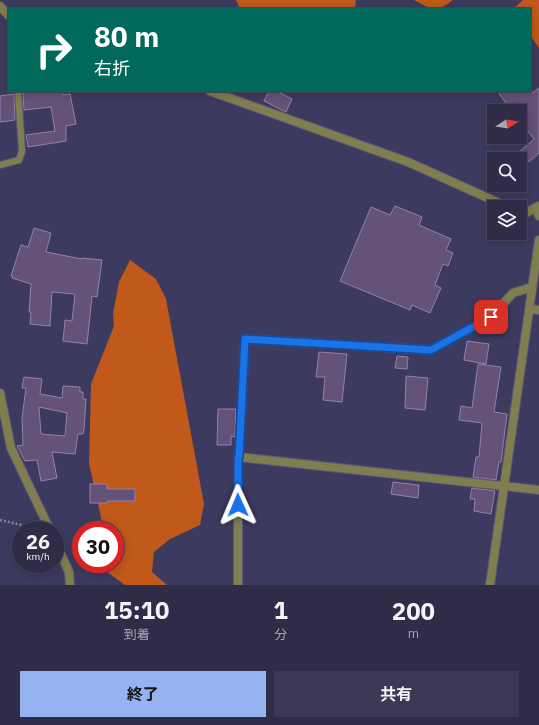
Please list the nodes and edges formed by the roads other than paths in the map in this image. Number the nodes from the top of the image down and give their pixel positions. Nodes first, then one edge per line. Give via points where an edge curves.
1 (0, 6) edge
2 (8, 15) edge
3 (18, 92) edge
4 (213, 92) edge
5 (0, 165) edge
6 (492, 200) edge
7 (537, 207) edge
8 (527, 212) edge
9 (539, 216) edge
10 (539, 240) edge
11 (532, 286) junction
12 (530, 309) junction
13 (539, 310) edge
14 (0, 393) edge
15 (239, 457) junction
16 (504, 486) junction
17 (539, 490) edge
18 (46, 521) edge
19 (64, 561) edge
20 (70, 585) edge
21 (238, 585) edge
22 (490, 585) edge

1 - 2 street
3 - 5 lane via 22,151 19,160
4 - 6 street via 408,162
7 - 8 street
7 - 9 street
10 - 11 street
11 - 12 street
11 - 15 street via 513,293 491,317 431,350 245,339
12 - 13 street
12 - 16 street
14 - 18 street via 12,448
15 - 16 street
15 - 21 street
16 - 17 street
16 - 22 street
19 - 20 street via 69,572

